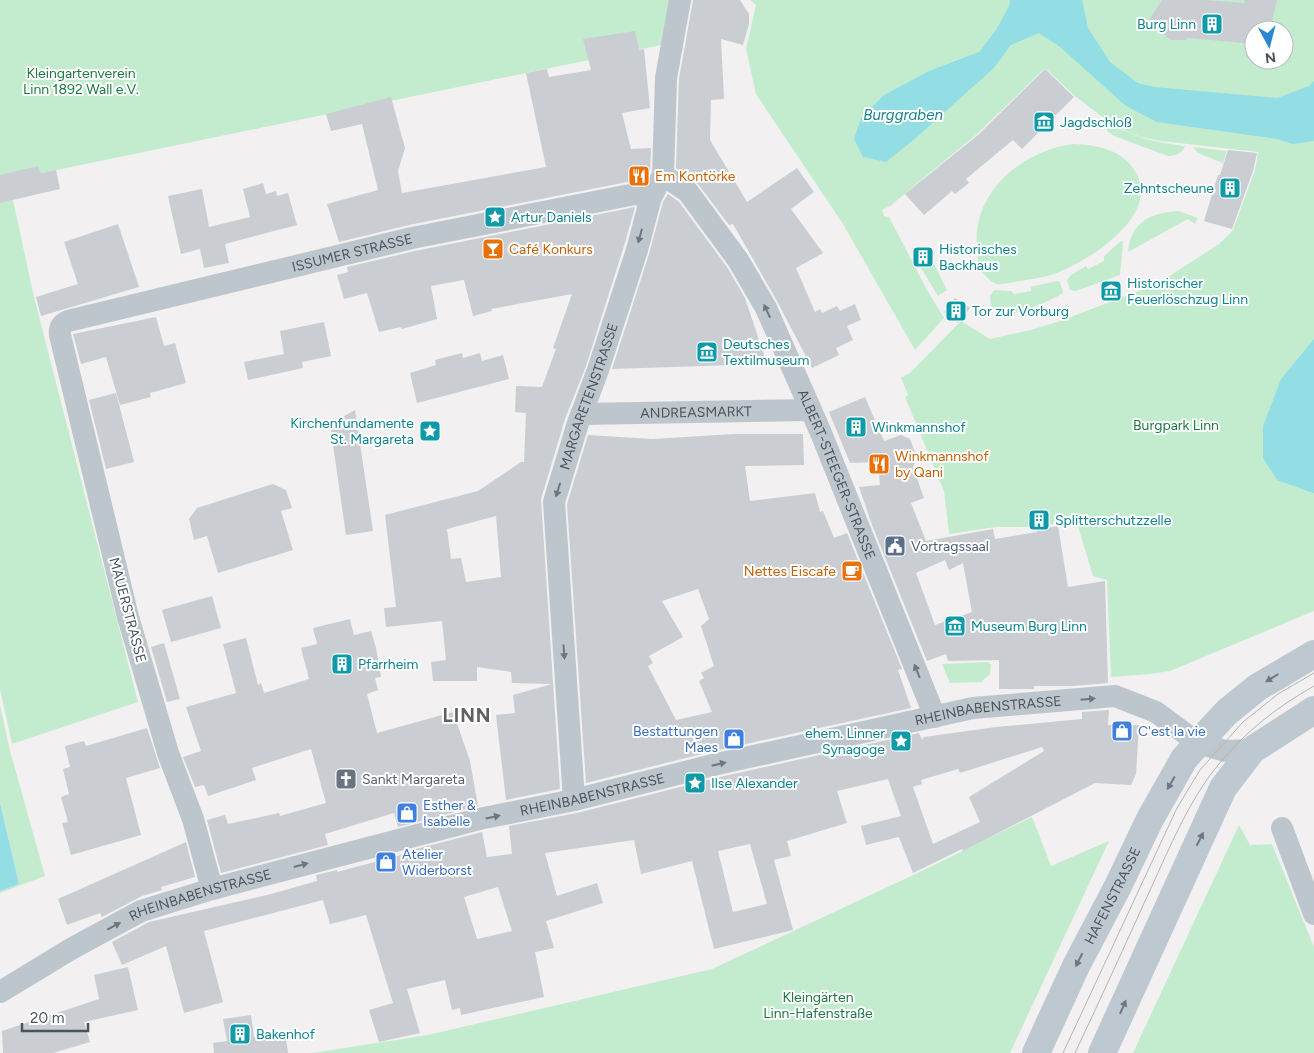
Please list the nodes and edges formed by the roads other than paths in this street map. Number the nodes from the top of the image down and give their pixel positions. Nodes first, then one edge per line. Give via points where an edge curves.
1 (680, 0) edge
2 (664, 174) junction
3 (651, 198) junction
4 (59, 328) joint
5 (810, 410) junction
6 (582, 414) junction
7 (1314, 654) edge
8 (1314, 710) edge
9 (935, 716) junction
10 (1198, 742) junction
11 (1252, 750) junction
12 (574, 800) junction
13 (1282, 828) dead end
14 (212, 889) junction
15 (1314, 914) edge
16 (0, 992) edge
17 (1036, 1053) edge
18 (1102, 1053) edge

1 - 2 street, MARGARETENSTRASSE via 666,78
2 - 3 street, MARGARETENSTRASSE
5 -> 2 street, ALBERT-STEEGER-STRASSE via 766,308 738,260 688,192
3 - 4 street, ISSUMER STRASSE via 635,194 412,238 68,321
3 -> 6 street, MARGARETENSTRASSE
4 - 14 street, MAUERSTRASSE via 128,617 168,753 193,819
5 - 6 street, ANDREASMARKT
9 -> 5 street, ALBERT-STEEGER-STRASSE
6 -> 12 street, MARGARETENSTRASSE via 554,502
7 -> 10 main road via 1258,687 1227,712
8 - 11 main road
9 -> 10 street, RHEINBABENSTRASSE via 973,708 1114,696 1156,712
12 -> 9 street, RHEINBABENSTRASSE via 717,764
10 - 11 street, RHEINBABENSTRASSE via 1225,751
10 -> 17 main road, HAFENSTRASSE via 1184,759 1150,819
18 -> 11 main road via 1223,788
14 -> 12 street, RHEINBABENSTRASSE via 479,819
13 - 15 street
16 -> 14 street, RHEINBABENSTRASSE via 141,911

